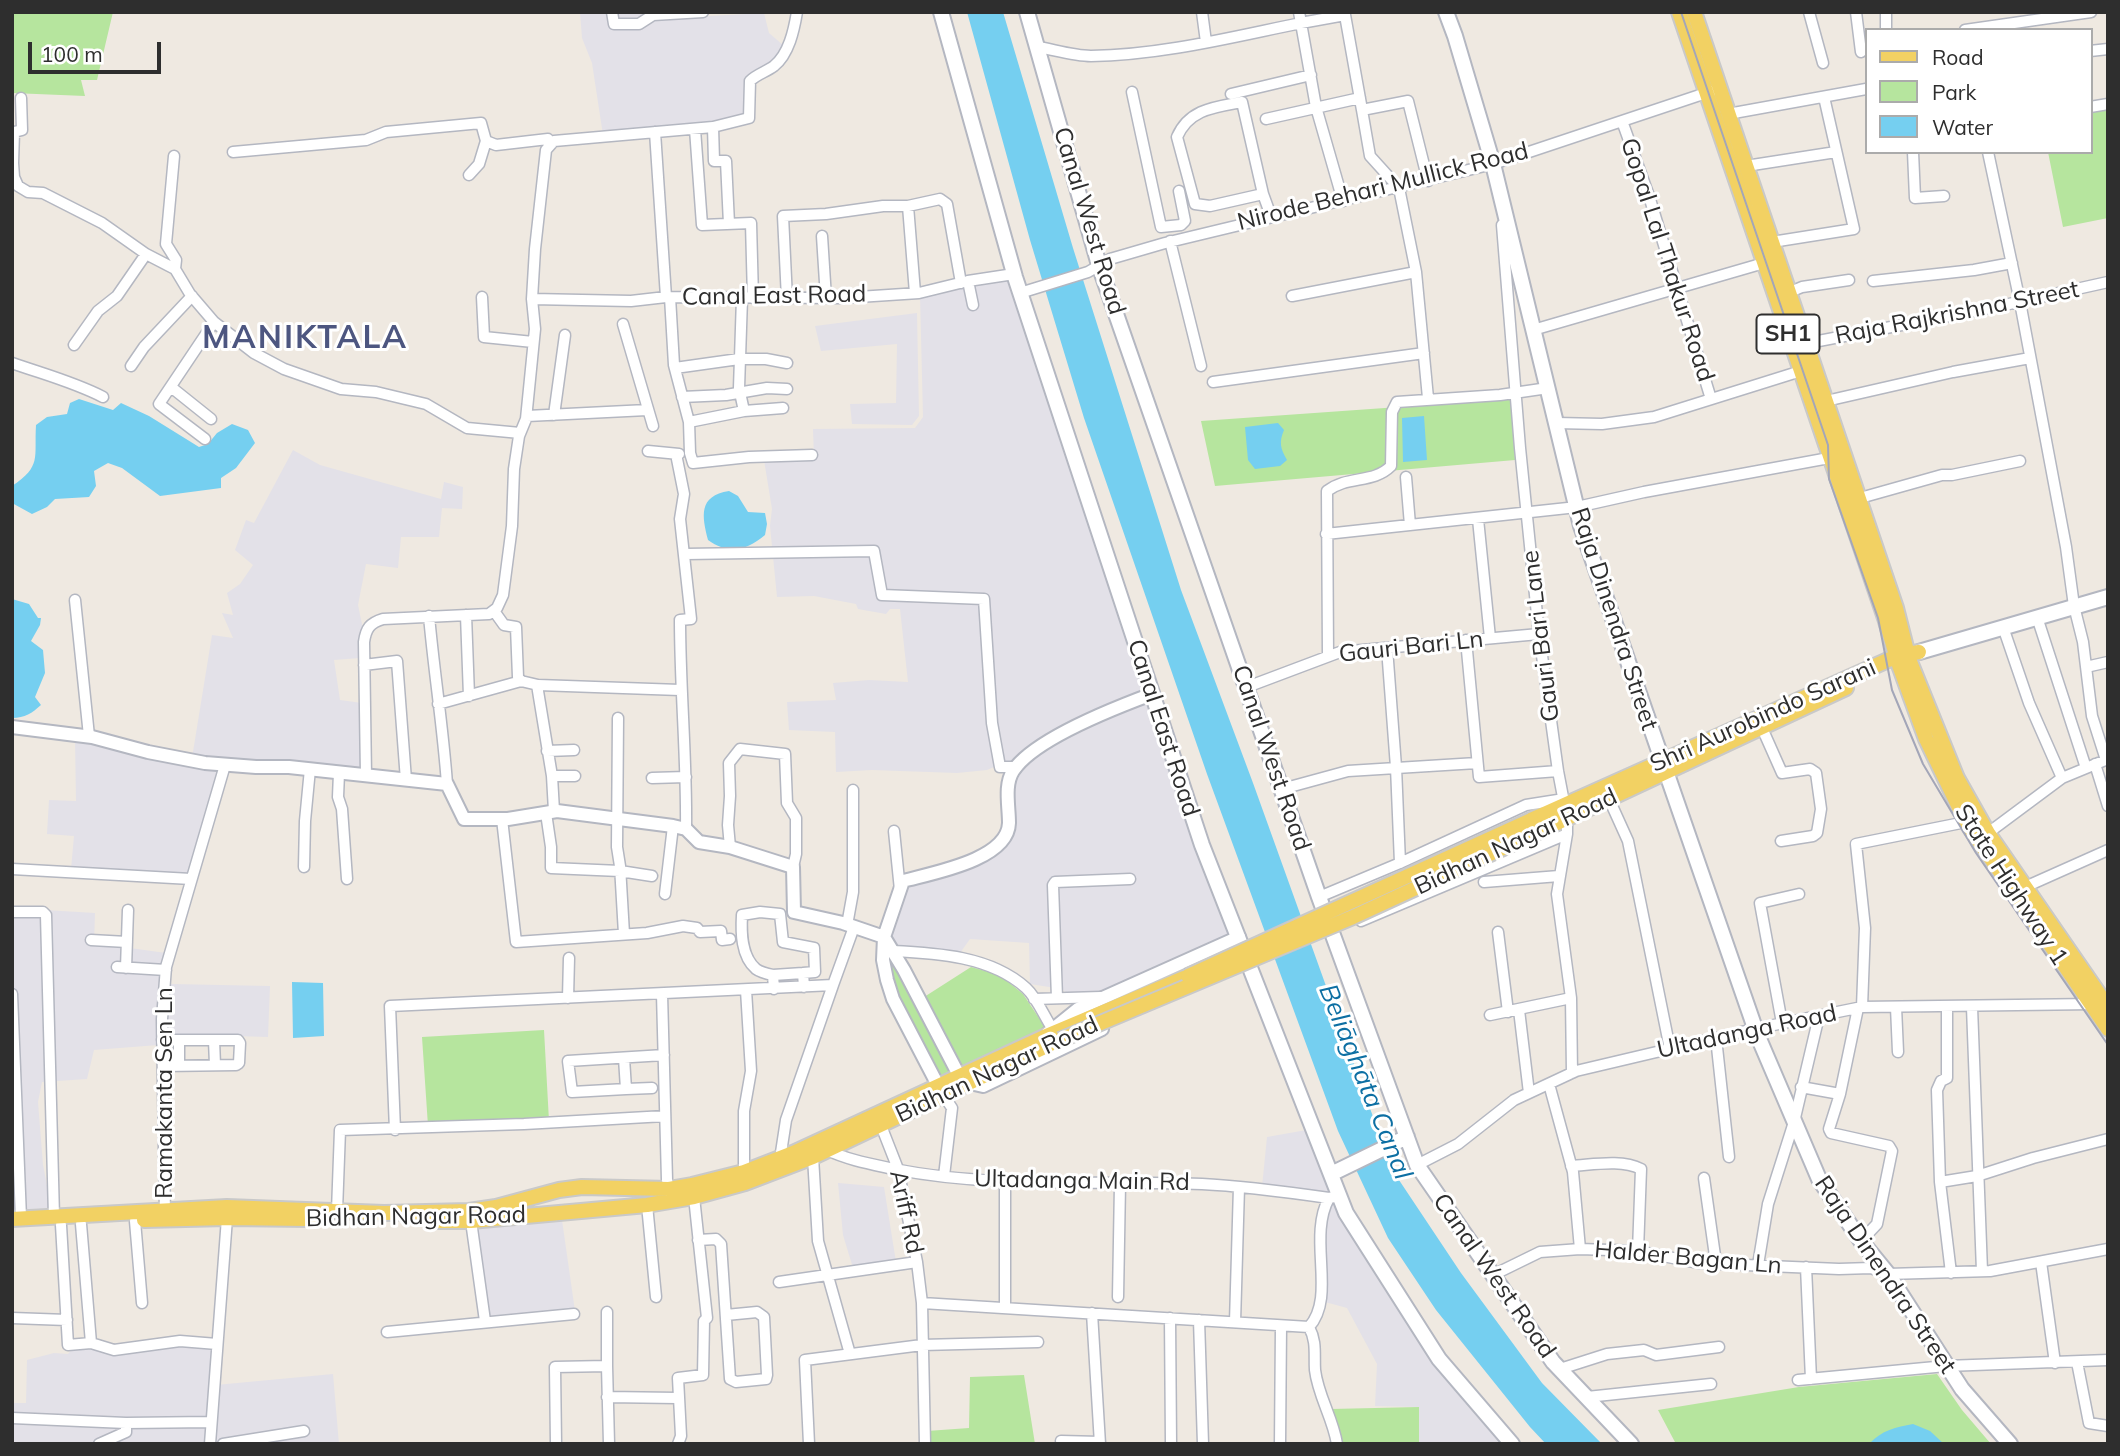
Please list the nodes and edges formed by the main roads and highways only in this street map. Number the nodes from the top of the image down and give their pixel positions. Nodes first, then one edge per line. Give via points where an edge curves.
1 (941, 12) edge
2 (1027, 12) edge
3 (1446, 12) edge
4 (1679, 12) edge
5 (1694, 12) edge
6 (1712, 91) junction
7 (1800, 345) junction
8 (1852, 501) junction
9 (2108, 597) edge
10 (1906, 657) junction
11 (1663, 768) junction
12 (1565, 807) junction
13 (1536, 825) junction
14 (1982, 837) junction
15 (2101, 1005) edge
16 (2108, 1028) edge
17 (1053, 1034) junction
18 (941, 1091) junction
19 (1405, 1138) junction
20 (1334, 1173) junction
21 (670, 1194) junction
22 (165, 1215) junction
23 (15, 1221) edge
24 (58, 1221) junction
25 (1512, 1444) edge
26 (1631, 1444) edge
27 (2010, 1444) edge

1 - 20 main road, Canal East Road via 1014,274 1026,291 1202,845
2 - 19 main road, Canal West Road via 1094,269
3 - 11 main road, Raja Dinendra Street via 1493,164 1577,507
4 - 6 main road, SH1
5 - 6 main road, SH1
6 - 7 main road, SH1 via 1764,263
6 - 7 main road, SH1 via 1728,114 1790,292
7 - 8 main road, SH1 via 1826,401
7 - 8 main road, SH1 via 1801,371 1829,458
8 - 10 main road, SH1
9 - 10 main road
10 - 11 main road, Shri Aurobindo Sarani
10 - 11 main road, Bidhan Nagar Road via 1762,728
10 - 14 main road, SH1
10 - 14 main road, State Highway 1 / SH1 via 1927,739 1966,822
11 - 12 main road, Shri Aurobindo Sarani
11 - 12 main road, Bidhan Nagar Road via 1609,799
11 - 27 main road, Raja Dinendra Street via 1754,1028 1818,1180 1888,1274 1962,1390
12 - 13 main road, Shri Aurobindo Sarani
13 - 17 main road, Bidhan Nagar Road, bridge
13 - 17 main road, Bidhan Nagar Road, bridge via 1353,917
14 - 15 main road, State Highway 1 / SH1
14 - 15 main road, SH1 via 2025,887
15 - 16 main road, State Highway 1 / SH1
17 - 18 main road, Bidhan Nagar Road
18 - 21 main road, Bidhan Nagar Road via 744,1172
18 - 21 main road, Bidhan Nagar Road via 813,1157 745,1183 694,1196
19 - 20 main road
19 - 26 main road, Canal West Road via 1418,1165 1560,1369
20 - 25 main road, Canal East Road via 1335,1197 1439,1359
21 - 22 main road, Bidhan Nagar Road via 647,1205 471,1221
21 - 22 main road, Bidhan Nagar Road via 582,1187 469,1211 227,1207
22 - 24 main road, Bidhan Nagar Road
22 - 24 main road, Bidhan Nagar Road via 135,1221
23 - 24 main road, Bidhan Nagar Road

